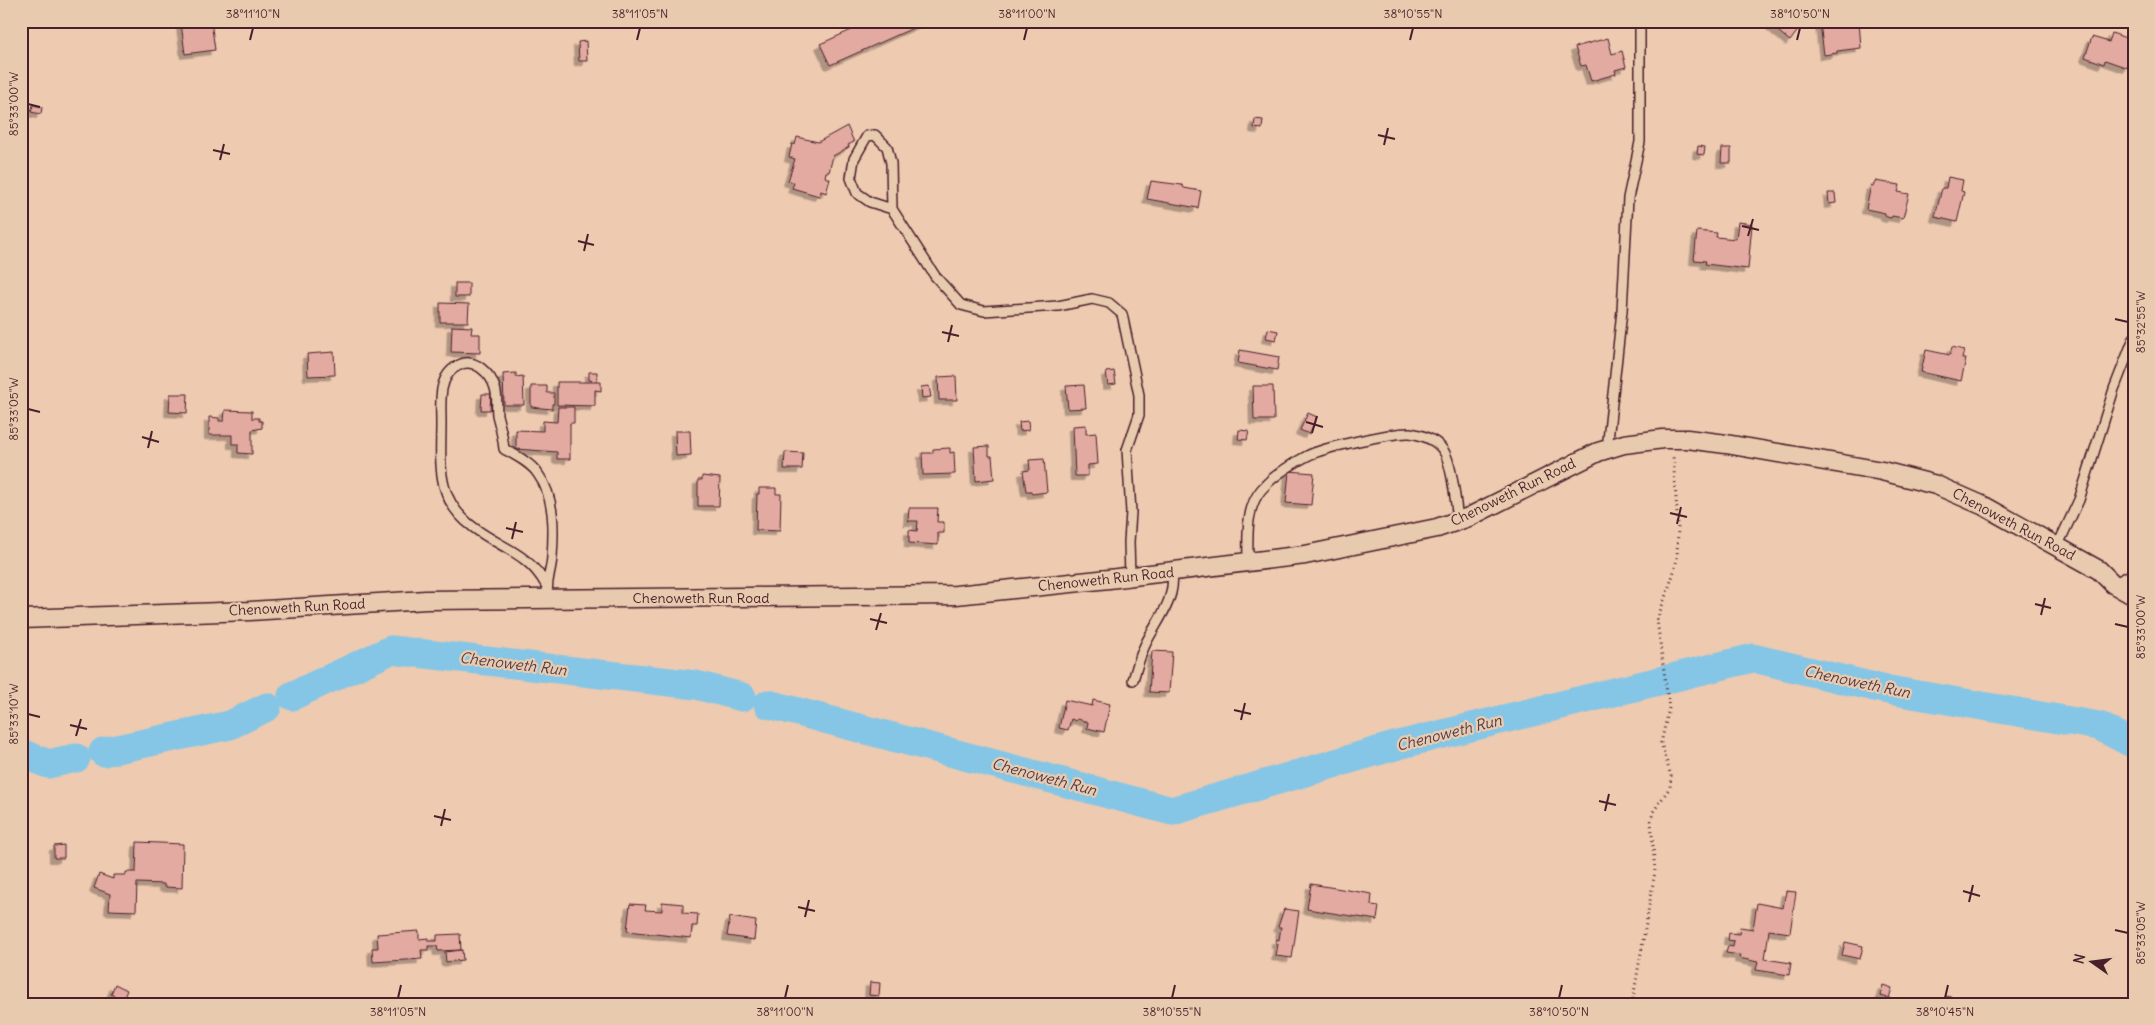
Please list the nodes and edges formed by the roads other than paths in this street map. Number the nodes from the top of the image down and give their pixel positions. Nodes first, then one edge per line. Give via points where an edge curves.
1 (1647, 21) edge
2 (1640, 26) edge
3 (892, 209) junction
4 (2134, 338) edge
5 (1607, 449) junction
6 (1458, 520) junction
7 (2058, 547) junction
8 (1248, 563) junction
9 (1172, 572) junction
10 (2134, 573) edge
11 (1130, 576) junction
12 (2113, 584) junction
13 (547, 592) junction
14 (2134, 596) edge
15 (21, 620) edge
16 (1133, 680) dead end

1 - 2 lane
2 - 5 lane via 1640,142 1628,198 1622,311
3 - 3 lane via 870,202 857,193 851,178 854,159 867,136 875,135 887,147 891,164
3 - 11 lane via 935,276 961,305 984,311 1058,306 1092,299 1109,303 1122,314 1139,395 1138,415 1127,450 1131,512
4 - 7 lane via 2114,389 2079,500
5 - 6 street, Chenoweth Run Road
5 - 7 street, Chenoweth Run Road via 1675,439 1726,444 1907,476 1957,493
6 - 8 street, Chenoweth Run Road via 1437,528 1351,547
6 - 8 lane via 1444,451 1432,440 1410,433 1336,446 1308,455 1261,490 1251,510
7 - 12 street, Chenoweth Run Road via 2099,570
8 - 9 street, Chenoweth Run Road
9 - 11 street, Chenoweth Run Road
9 - 16 lane via 1171,597 1139,658
10 - 12 lane
11 - 13 street, Chenoweth Run Road via 956,595
12 - 14 street, Chenoweth Run Road
13 - 13 lane via 553,519 548,492 538,472 504,449 496,389 489,375 474,363 462,363 450,370 440,399 440,472 444,489 455,509 472,527 523,557 538,571
13 - 15 street, Chenoweth Run Road via 220,612

